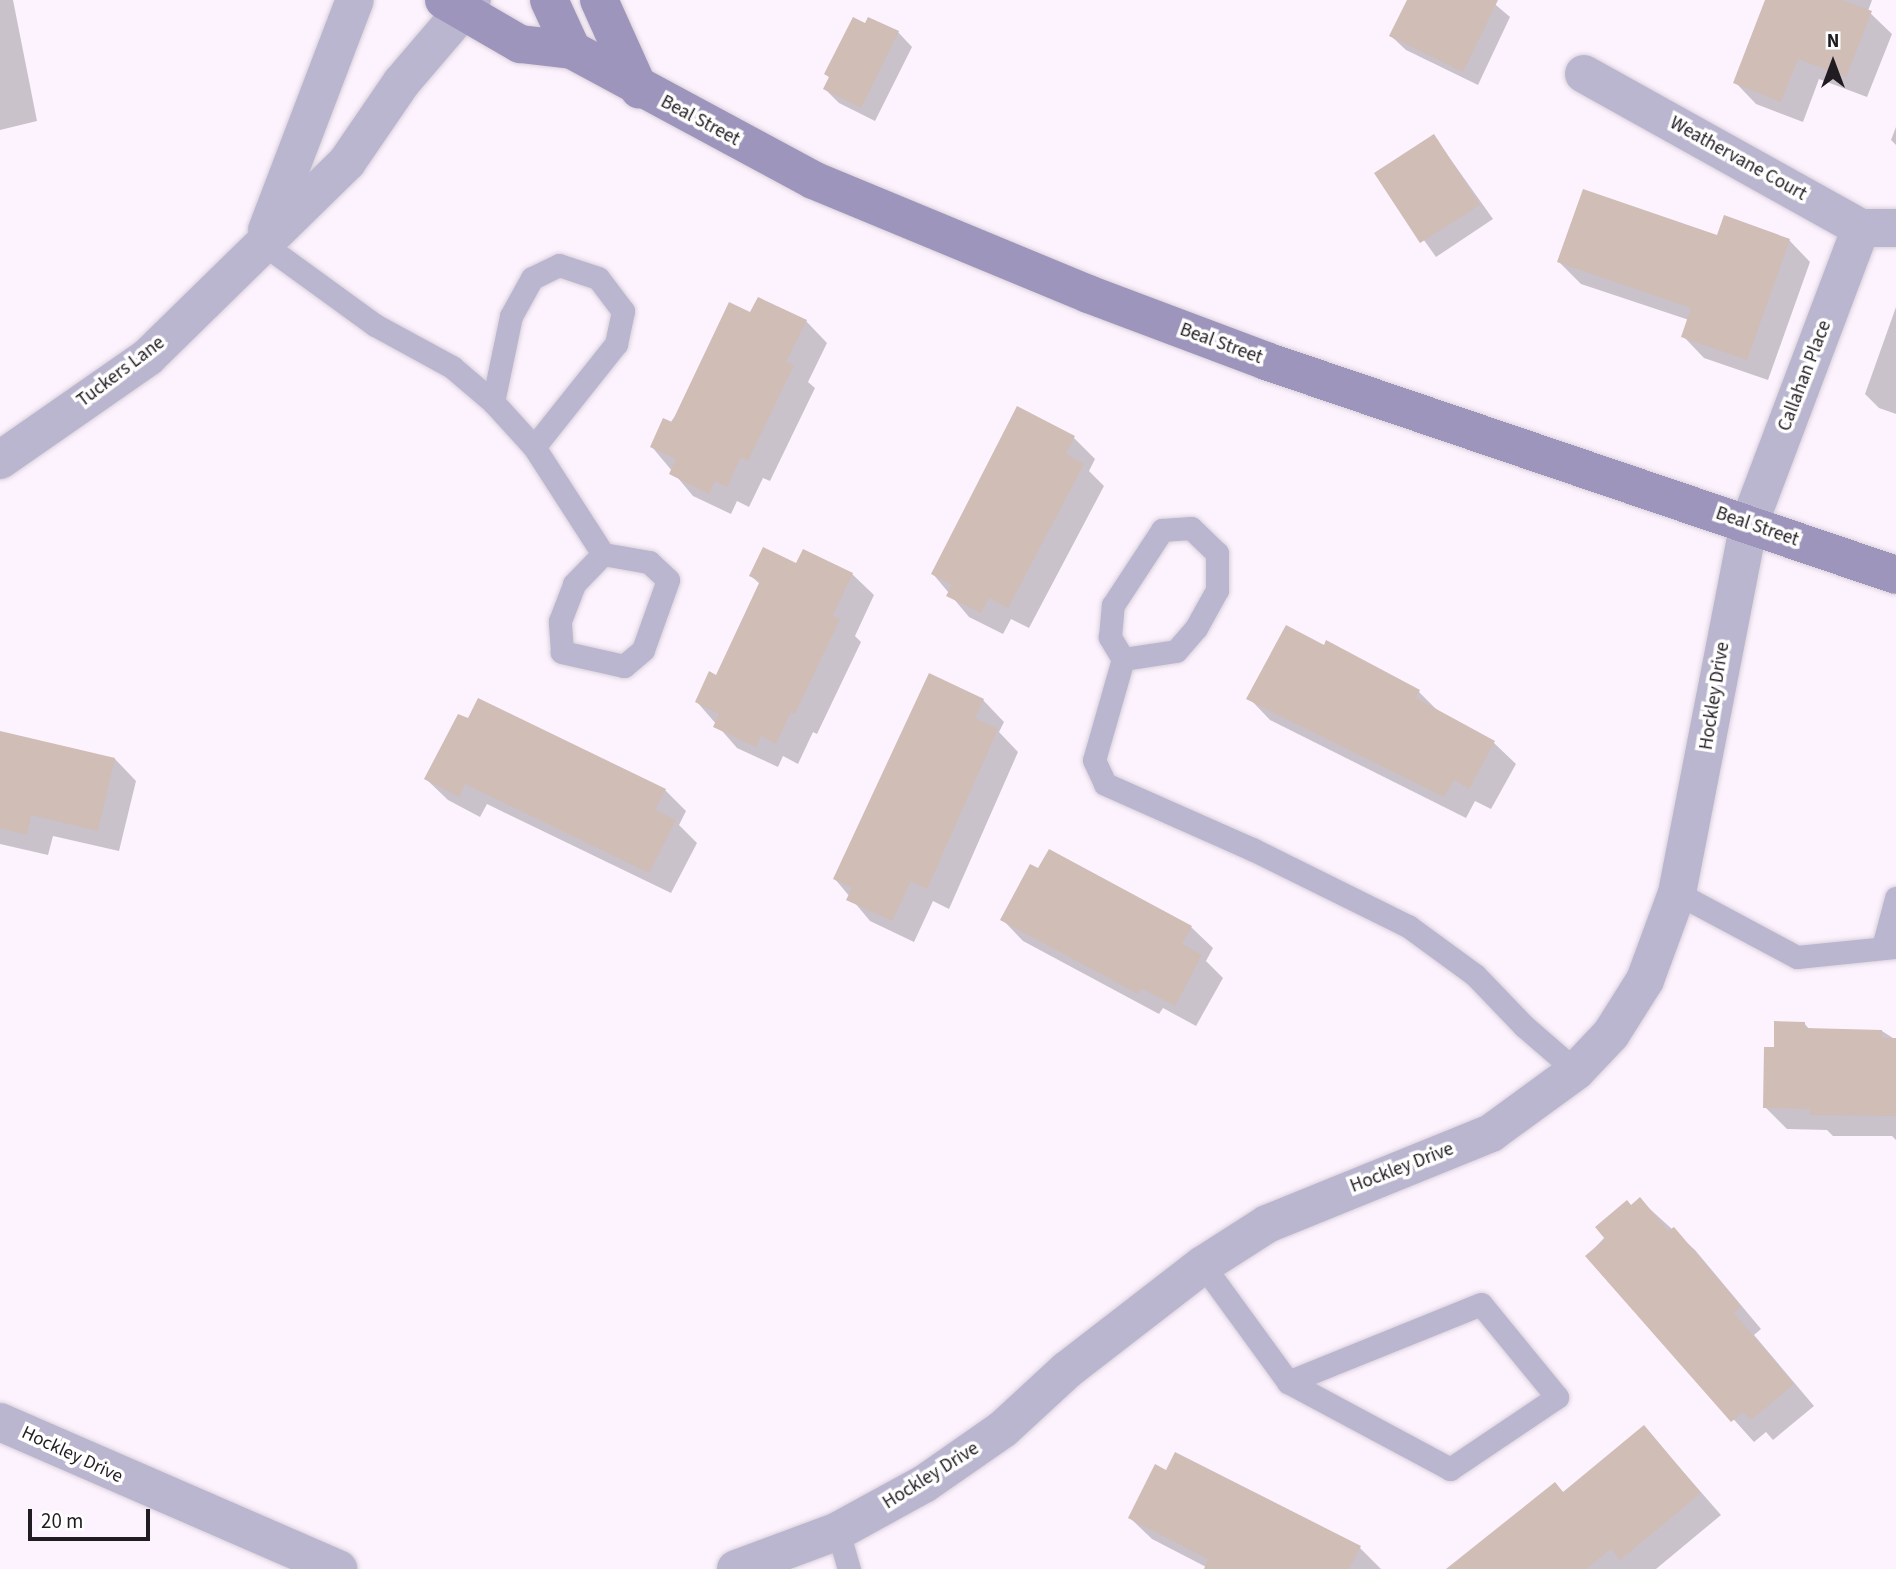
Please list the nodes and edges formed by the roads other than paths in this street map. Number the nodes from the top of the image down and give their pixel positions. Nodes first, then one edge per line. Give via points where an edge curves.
1 (355, 0) edge
2 (550, 0) edge
3 (598, 0) edge
4 (460, 3) edge
5 (572, 50) junction
6 (1584, 74) dead end
7 (639, 89) junction
8 (1879, 228) edge
9 (262, 243) junction
10 (493, 401) junction
11 (534, 447) junction
12 (0, 460) edge
13 (1749, 524) junction
14 (603, 554) junction
15 (1896, 575) edge
16 (1124, 659) junction
17 (1677, 894) junction
18 (1896, 898) edge
19 (1889, 947) edge
20 (1576, 1071) junction
21 (1203, 1265) junction
22 (1288, 1382) junction
23 (0, 1422) edge
24 (838, 1531) junction
25 (338, 1569) edge
26 (736, 1569) edge
27 (849, 1569) edge

1 - 9 street, Tuckers Lane
2 - 5 street
3 - 7 street
4 - 5 street, Beal Street via 520,44
4 - 9 street, Tuckers Lane via 347,162
5 - 7 street, Beal Street
6 - 8 street, Weathervane Court
7 - 13 street, Beal Street via 813,180 1088,294 1266,361
8 - 13 street, Callahan Place
9 - 10 lane via 375,325 452,367
9 - 12 street, Tuckers Lane via 148,356
10 - 11 lane
10 - 11 lane via 511,316 532,278 559,265 598,278 623,311 616,344
11 - 14 lane
13 - 15 street, Beal Street
13 - 17 street, Hockley Drive
14 - 14 lane via 574,584 560,621 562,652 624,666 643,650 668,580 649,562
16 - 16 lane via 1176,651 1196,628 1217,590 1217,554 1191,528 1162,530 1113,605 1110,637
16 - 20 lane via 1094,760 1105,785 1252,849 1408,926 1475,975
17 - 19 lane via 1797,957
17 - 20 street, Hockley Drive via 1645,980 1611,1034
18 - 19 lane
20 - 21 street, Hockley Drive via 1491,1133 1267,1224
21 - 22 lane
21 - 24 street, Hockley Drive via 1067,1370 1003,1429 925,1484
22 - 22 lane via 1450,1469 1557,1397 1481,1304
23 - 25 street, Hockley Drive
24 - 26 street, Hockley Drive
24 - 27 lane

